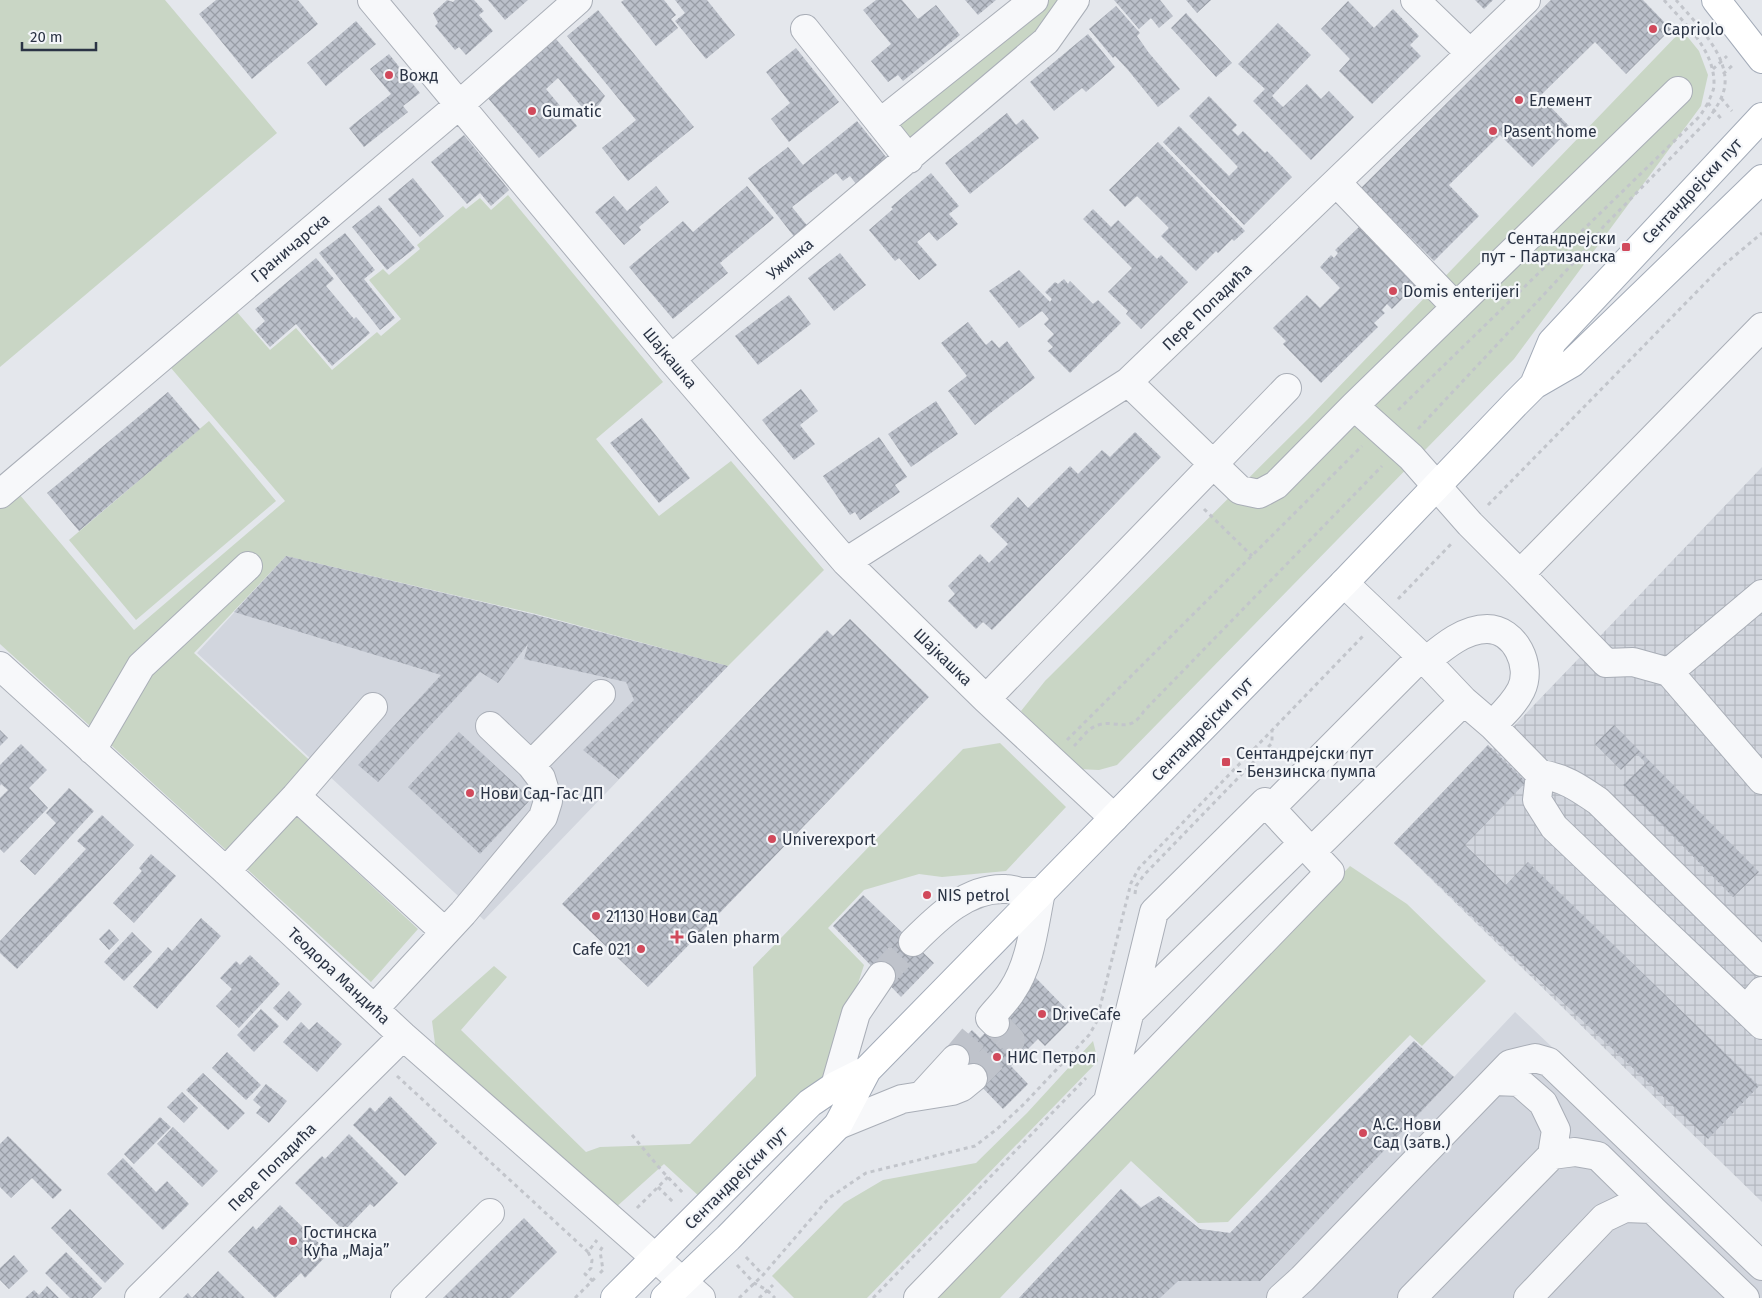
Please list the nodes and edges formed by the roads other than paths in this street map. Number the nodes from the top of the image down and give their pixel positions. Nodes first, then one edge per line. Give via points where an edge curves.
1 (372, 0) edge
2 (578, 0) edge
3 (1034, 0) edge
4 (1075, 0) edge
5 (1415, 0) edge
6 (1526, 0) edge
7 (1716, 0) edge
8 (805, 30) dead end
9 (1470, 53) junction
10 (1762, 59) edge
11 (1678, 91) dead end
12 (459, 105) junction
13 (1762, 117) edge
14 (880, 123) junction
15 (909, 159) junction
16 (1762, 180) edge
17 (1337, 183) junction
18 (1456, 307) junction
19 (1762, 327) edge
20 (671, 359) junction
21 (1128, 382) junction
22 (1534, 385) junction
23 (1287, 388) dead end
24 (1354, 406) junction
25 (1212, 464) junction
26 (1437, 486) junction
27 (0, 494) edge
28 (846, 562) junction
29 (248, 566) dead end
30 (1520, 574) junction
31 (1344, 583) junction
32 (1762, 594) edge
33 (1424, 659) junction
34 (0, 666) edge
35 (1669, 672) junction
36 (600, 694) dead end
37 (986, 699) junction
38 (1464, 701) junction
39 (373, 707) dead end
40 (1492, 725) junction
41 (490, 726) dead end
42 (92, 750) junction
43 (531, 765) junction
44 (1540, 774) junction
45 (1762, 780) edge
46 (296, 796) junction
47 (1271, 808) junction
48 (1114, 818) junction
49 (1307, 848) junction
50 (226, 871) junction
51 (1041, 892) junction
52 (445, 932) junction
53 (913, 942) tunnel mouth
54 (1762, 962) edge
55 (881, 976) tunnel mouth
56 (1757, 1008) edge
57 (374, 1009) junction
58 (1130, 1012) junction
59 (987, 1025) tunnel mouth
60 (404, 1036) junction
61 (954, 1059) tunnel mouth
62 (868, 1070) junction
63 (973, 1078) tunnel mouth
64 (1494, 1081) junction
65 (835, 1086) junction
66 (922, 1094) junction
67 (1108, 1101) junction
68 (838, 1125) junction
69 (1564, 1153) junction
70 (1652, 1209) junction
71 (490, 1213) dead end
72 (1604, 1218) junction
73 (656, 1258) junction
74 (1762, 1266) edge
75 (606, 1292) edge
76 (683, 1293) edge
77 (139, 1298) edge
78 (405, 1298) edge
79 (918, 1298) edge
80 (1281, 1298) edge
81 (1412, 1298) edge
82 (1528, 1298) edge
83 (1745, 1298) edge

1 - 12 street, Шајкашка
2 - 12 street, Граничарска
3 - 14 street
4 - 15 street, Ужичка via 1046,41
5 - 9 street
6 - 9 street, Пере Попадића
7 - 10 main road
8 - 14 street
9 - 17 street, Пере Попадића
11 - 18 street
12 - 20 street, Шајкашка
12 - 27 street, Граничарска
13 - 22 main road, Сентандрејски пут via 1552,342
14 - 15 street
15 - 20 street, Ужичка
16 - 22 main road, Сентандрејски пут via 1572,363
17 - 18 street
17 - 21 street, Пере Попадића
18 - 24 street
19 - 30 street
20 - 28 street, Шајкашка
21 - 25 street
21 - 28 street, Пере Попадића
22 - 26 main road, Сентандрејски пут
23 - 25 street
24 - 25 street via 1276,486 1259,494 1240,490
24 - 26 street
25 - 37 street
26 - 30 street
26 - 31 main road, Сентандрејски пут
28 - 37 street, Шајкашка
29 - 42 street via 141,666
30 - 35 street via 1606,663 1634,662
31 - 33 street
31 - 48 main road, Сентандрејски пут
32 - 35 street
33 - 38 street
33 - 40 street via 1463,635 1488,629 1508,636 1520,651 1525,667 1522,688 1509,709
33 - 47 street
34 - 42 street, Теодора Мандића
35 - 45 street
36 - 43 street
37 - 48 street, Шајкашка
38 - 40 street
38 - 49 street
39 - 46 street
40 - 44 street
41 - 43 street
42 - 50 street, Теодора Мандића
43 - 52 street via 541,778 548,801 543,817
44 - 54 street via 1554,776 1576,786 1598,801
44 - 56 street via 1537,800 1554,827
46 - 50 street
46 - 52 street
47 - 49 street
47 - 58 street via 1265,802 1154,912
48 - 51 main road, Сентандрејски пут
49 - 58 street
49 - 67 street via 1330,872
50 - 57 street, Теодора Мандића
51 - 53 street via 980,891 935,920
51 - 59 street via 1030,949 1020,976
51 - 62 main road, Сентандрејски пут
52 - 57 street
55 - 65 street via 856,1013
57 - 60 street, Теодора Мандића
58 - 67 street
60 - 73 street, Теодора Мандића
60 - 77 street, Пере Попадића
61 - 66 street
62 - 65 main road, Сентандрејски пут
62 - 68 main road, Сентандрејски пут
63 - 66 street via 952,1091
64 - 69 street via 1519,1082 1543,1103
64 - 74 street via 1510,1064 1535,1058 1548,1062
64 - 80 street
65 - 73 main road, Сентандрејски пут via 810,1104
66 - 68 street
67 - 79 street
68 - 76 main road, Сентандрејски пут via 728,1238
69 - 70 street via 1598,1156
69 - 72 street via 1600,1177 1608,1192
69 - 81 street
70 - 72 street via 1625,1208
70 - 83 street
71 - 78 street
72 - 82 street
73 - 75 main road, Сентандрејски пут
73 - 76 street, Теодора Мандића

